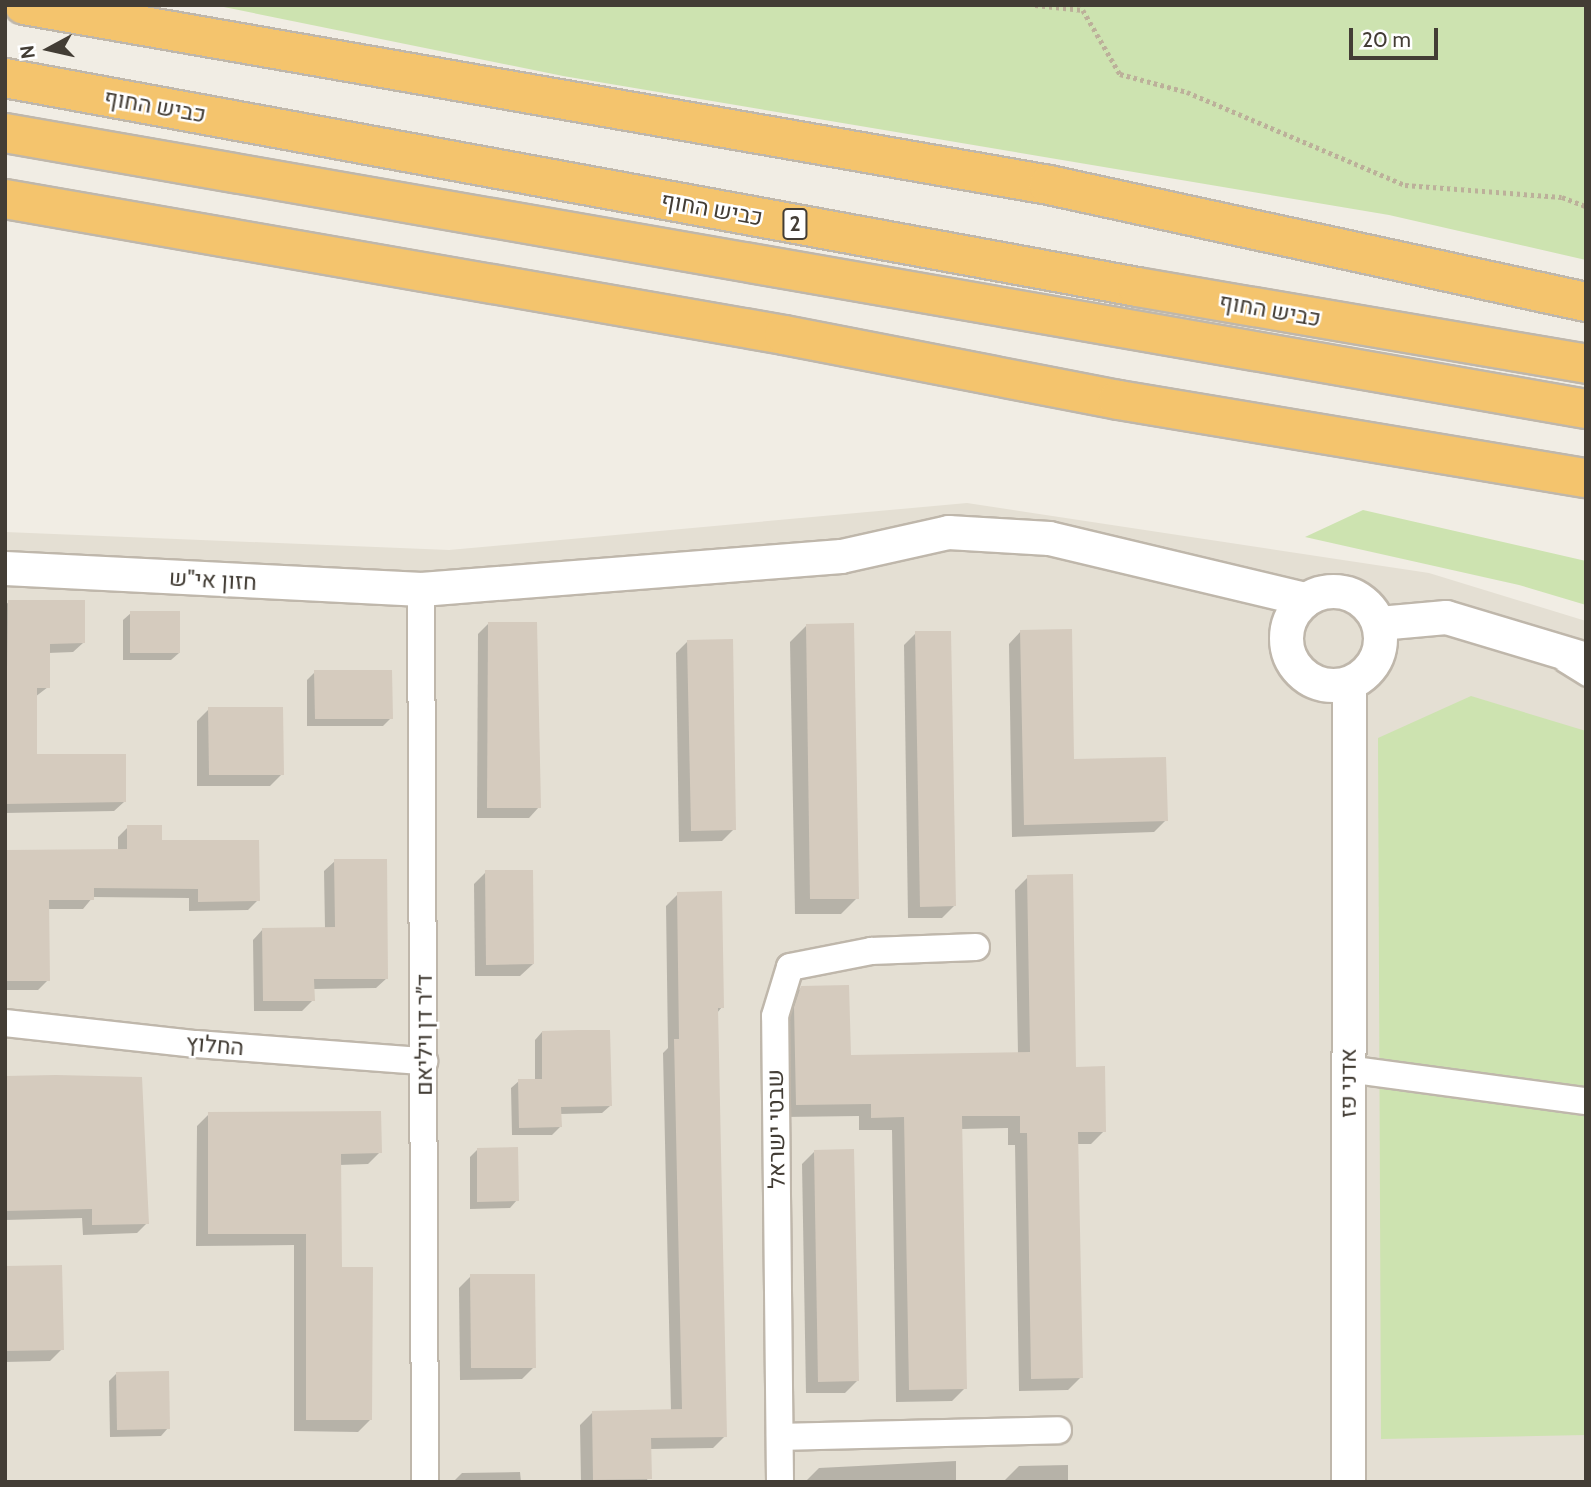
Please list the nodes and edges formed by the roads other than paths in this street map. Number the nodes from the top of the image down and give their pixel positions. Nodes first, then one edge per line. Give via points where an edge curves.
1 (24, 5) edge
2 (5, 78) edge
3 (5, 134) edge
4 (5, 197) edge
5 (1586, 302) edge
6 (1586, 364) edge
7 (1586, 409) edge
8 (1450, 455) junction
9 (1586, 478) edge
10 (1586, 486) edge
11 (5, 568) edge
12 (421, 589) junction
13 (1306, 599) junction
14 (1379, 623) junction
15 (1514, 636) junction
16 (1586, 659) edge
17 (1586, 680) edge
18 (1349, 684) junction
19 (976, 947) dead end
20 (5, 1023) edge
21 (424, 1061) junction
22 (1348, 1069) junction
23 (1586, 1101) edge
24 (1058, 1430) dead end
25 (780, 1437) junction
26 (425, 1482) edge
27 (780, 1482) edge
28 (1348, 1482) edge

1 - 5 highway via 1049,185
2 - 6 highway, כביש החוף / 2 via 1124,285
3 - 7 highway, כביש החוף / 2
4 - 8 highway via 784,335 1118,400
8 - 9 highway
8 - 10 highway
11 - 12 street, חזון אי"ש
12 - 13 street, חזון אי"ש via 841,556 948,532 1049,538
12 - 21 street, ד״ר דן ויליאם
13 - 14 street via 1338,591 1359,598
13 - 18 street via 1287,628 1291,660 1315,682
14 - 15 street via 1446,617
14 - 18 street via 1381,640 1374,663
15 - 16 street
15 - 17 lane
18 - 22 street, אדני פז
19 - 25 street, שבטי ישראל via 871,951 790,967 775,1016
20 - 21 street, החלוץ via 196,1044
21 - 26 street, ד״ר דן ויליאם
22 - 23 street
22 - 28 street, אדני פז
24 - 25 street
25 - 27 street, שבטי ישראל

